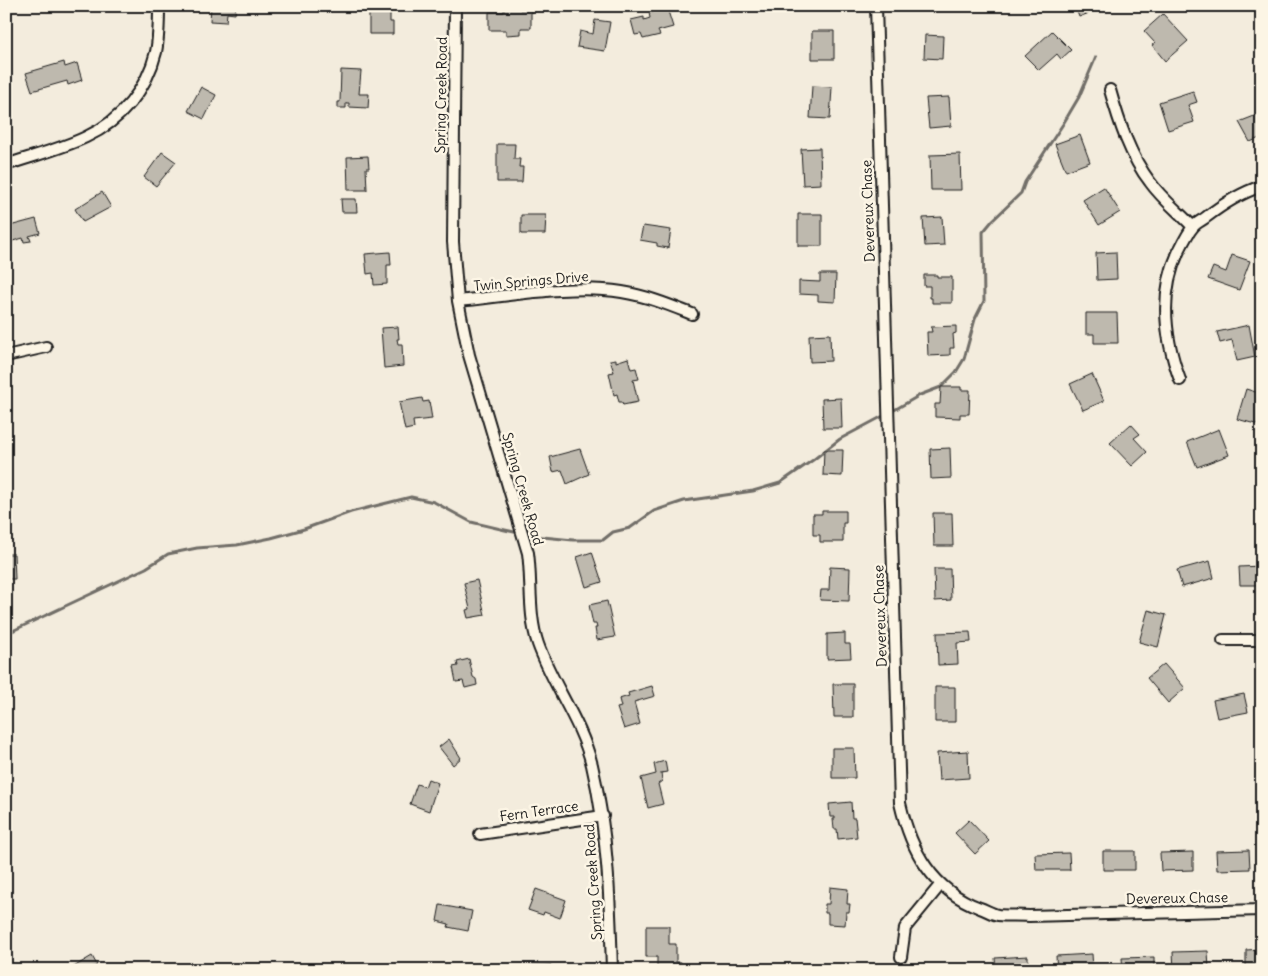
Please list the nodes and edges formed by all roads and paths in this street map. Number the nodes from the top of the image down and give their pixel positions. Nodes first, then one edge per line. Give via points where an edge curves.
1 (159, 6) edge
2 (455, 6) edge
3 (876, 6) edge
4 (1110, 90) dead end
5 (6, 165) edge
6 (1262, 186) edge
7 (1193, 227) junction
8 (458, 301) junction
9 (692, 314) dead end
10 (46, 347) dead end
11 (6, 356) edge
12 (1180, 380) dead end
13 (1223, 640) dead end
14 (1262, 640) edge
15 (603, 816) junction
16 (480, 834) dead end
17 (941, 884) junction
18 (1262, 910) edge
19 (901, 957) dead end
20 (612, 970) edge

1 - 5 street via 152,66 126,108 114,120 84,138
2 - 8 street, Spring Creek Road via 453,242
3 - 17 street, Devereux Chase via 900,803 914,848
4 - 7 street via 1119,121 1149,182
6 - 7 street via 1226,202
7 - 12 street via 1173,264 1166,292 1166,329
8 - 9 street, Twin Springs Drive via 565,290 598,290 646,297
8 - 15 street, Spring Creek Road via 469,355 528,553 537,641 548,670 583,737
10 - 11 street
13 - 14 street
15 - 16 street, Fern Terrace
15 - 20 street, Spring Creek Road via 609,873
17 - 18 street, Devereux Chase via 967,904 997,915
17 - 19 street via 905,928

